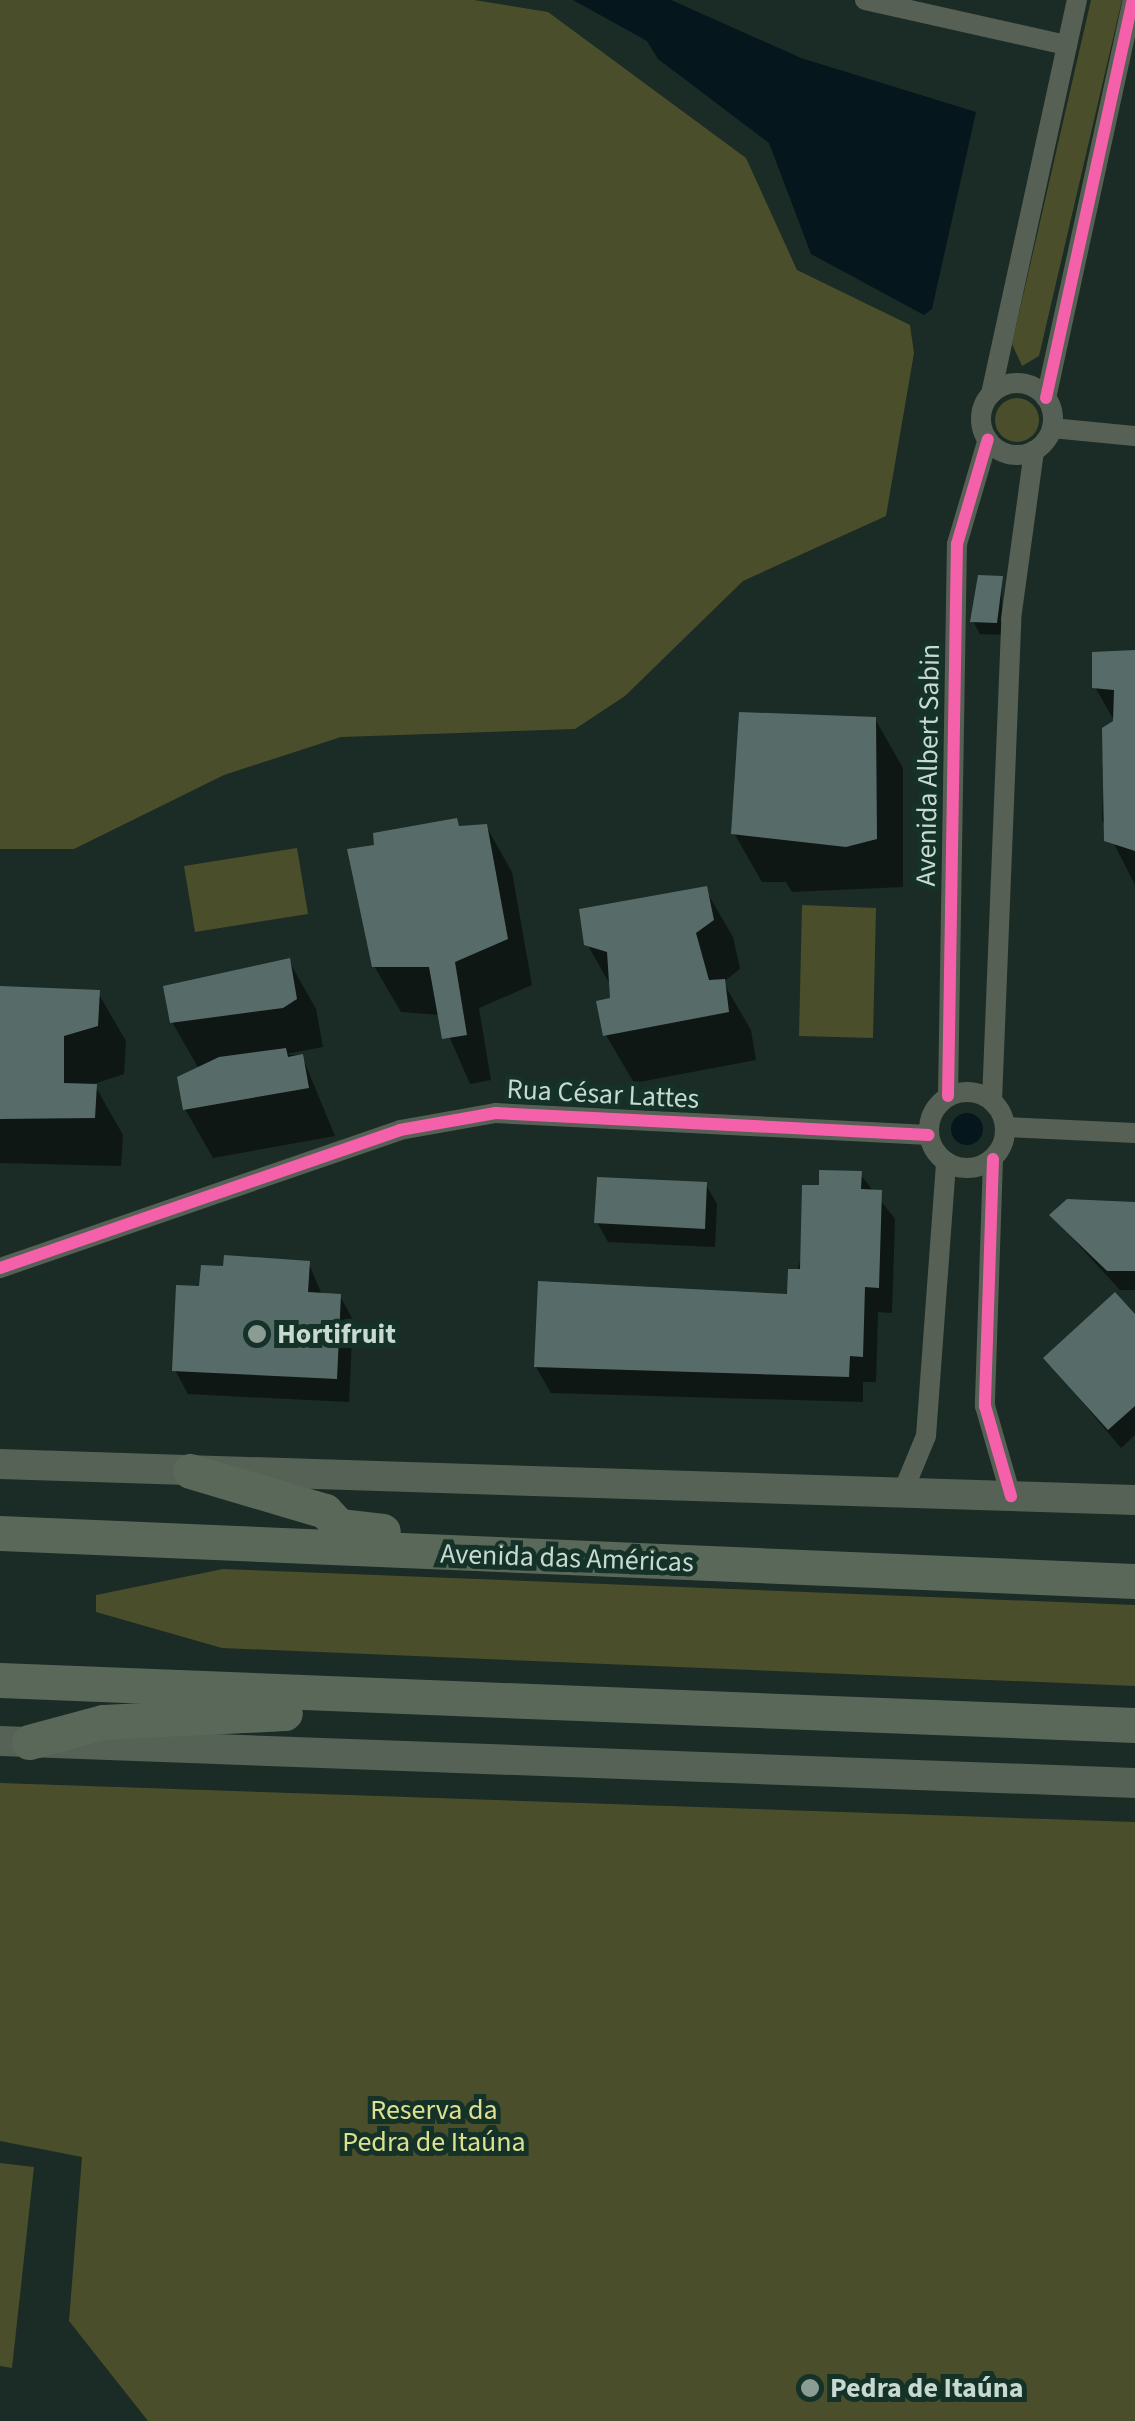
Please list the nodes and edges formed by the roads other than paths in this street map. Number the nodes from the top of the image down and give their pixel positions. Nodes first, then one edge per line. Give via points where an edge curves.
1 (865, 0) edge
2 (1077, 0) edge
3 (1134, 0) edge
4 (1067, 44) junction
5 (1126, 89) edge
6 (991, 394) junction
7 (1046, 398) junction
8 (1052, 428) junction
9 (1135, 436) edge
10 (988, 439) junction
11 (1034, 451) junction
12 (948, 1096) junction
13 (992, 1101) junction
14 (1005, 1127) junction
15 (1135, 1132) edge
16 (928, 1135) junction
17 (993, 1158) junction
18 (946, 1162) junction
19 (0, 1268) edge
20 (0, 1464) edge
21 (190, 1470) junction
22 (904, 1490) junction
23 (1011, 1496) junction
24 (1135, 1500) edge
25 (0, 1533) edge
26 (500, 1556) junction
27 (1135, 1581) edge
28 (0, 1680) edge
29 (451, 1700) junction
30 (1135, 1725) edge
31 (15, 1741) edge
32 (1135, 1783) edge

1 - 4 street
2 - 4 street
3 - 5 street
4 - 6 street
5 - 7 street
6 - 7 street via 1013,383
6 - 10 street via 982,411
7 - 8 street
8 - 9 street
8 - 11 street
10 - 11 street via 1003,452
10 - 12 street, Avenida Albert Sabin via 957,544
11 - 13 street via 1011,619
12 - 13 street via 971,1091
12 - 16 street
13 - 14 street
14 - 15 street
14 - 17 street
16 - 18 street
16 - 19 street, Rua César Lattes via 495,1113 400,1130
17 - 18 street via 970,1168
17 - 23 street via 985,1406
18 - 22 street via 926,1436
20 - 21 main road
21 - 22 main road
21 - 26 highway via 324,1511 338,1526 437,1534
22 - 23 main road
23 - 24 main road
25 - 26 highway, Avenida das Américas
26 - 27 highway, Avenida das Américas
28 - 29 highway
29 - 30 highway
29 - 31 highway via 392,1713 104,1722
31 - 32 main road

